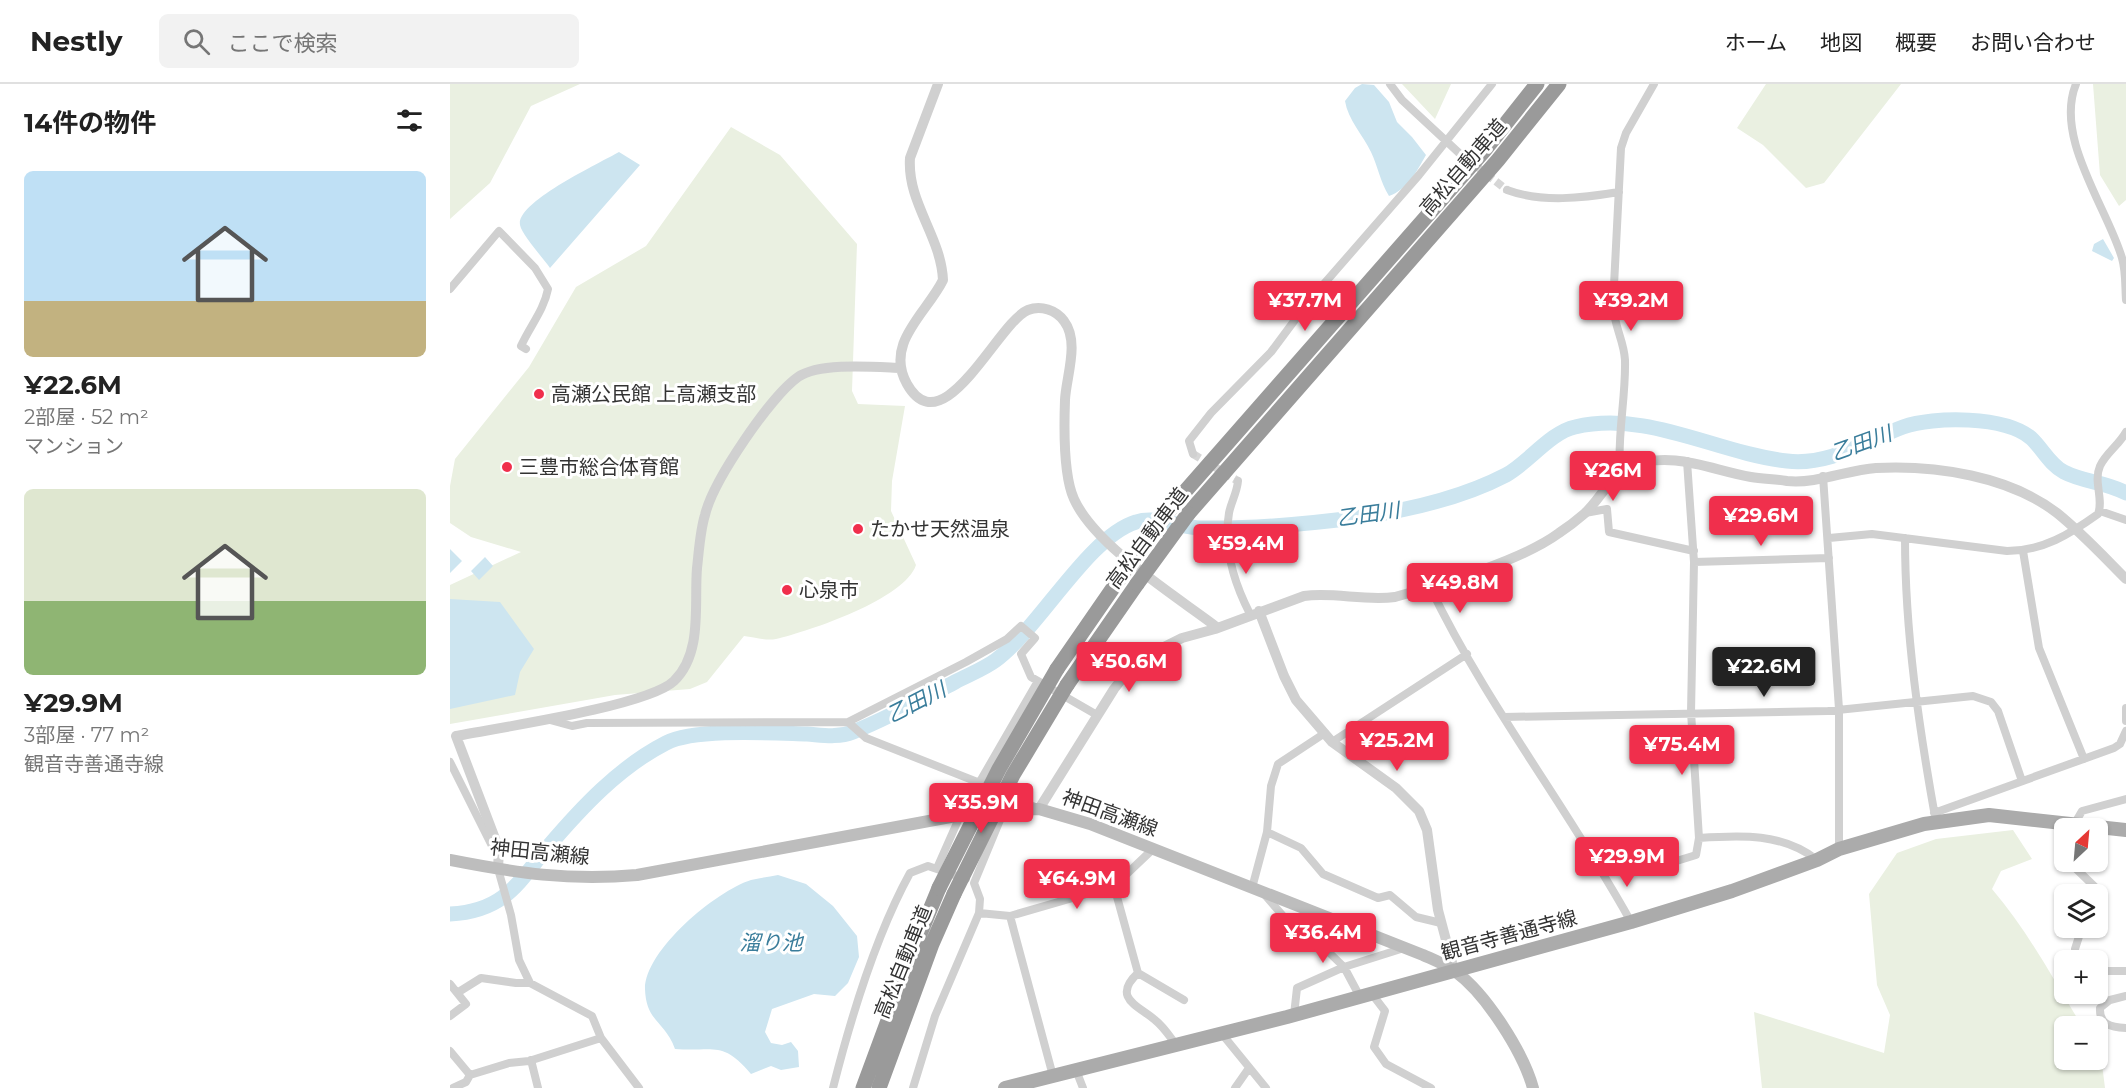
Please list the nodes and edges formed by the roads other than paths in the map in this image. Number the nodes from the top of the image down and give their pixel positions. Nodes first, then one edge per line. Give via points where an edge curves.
1 (938, 84) edge
2 (1390, 84) edge
3 (1492, 84) edge
4 (1537, 84) edge
5 (1560, 84) edge
6 (1654, 84) edge
7 (2076, 84) edge
8 (1446, 139) junction
9 (1458, 152) tunnel mouth
10 (1507, 190) tunnel mouth
11 (1619, 192) junction
12 (450, 289) edge
13 (2126, 300) edge
14 (526, 349) dead end
15 (901, 368) junction
16 (2126, 432) edge
17 (1193, 454) dead end
18 (1687, 461) junction
19 (1620, 473) junction
20 (1823, 476) junction
21 (1238, 481) dead end
22 (2100, 511) junction
23 (1585, 513) junction
24 (2126, 520) edge
25 (2074, 528) junction
26 (1829, 538) junction
27 (1905, 538) junction
28 (1694, 551) junction
29 (2023, 551) junction
30 (1829, 558) junction
31 (1694, 562) junction
32 (2126, 579) edge
33 (1430, 587) junction
34 (1254, 613) junction
35 (1218, 628) junction
36 (1467, 654) junction
37 (1038, 681) junction
38 (1917, 700) junction
39 (2126, 708) edge
40 (1839, 709) junction
41 (1691, 712) junction
42 (1098, 715) junction
43 (1504, 717) junction
44 (546, 719) junction
45 (2126, 721) edge
46 (848, 722) junction
47 (2126, 731) edge
48 (453, 736) edge
49 (1328, 737) junction
50 (2084, 759) junction
51 (450, 762) edge
52 (2022, 781) junction
53 (980, 783) junction
54 (1010, 795) junction
55 (2126, 800) edge
56 (1005, 809) junction
57 (1039, 809) junction
58 (960, 816) junction
59 (1935, 818) junction
60 (2078, 818) edge
61 (2054, 821) edge
62 (2108, 828) edge
63 (2126, 830) edge
64 (1267, 832) junction
65 (1699, 837) junction
66 (1153, 849) junction
67 (1839, 849) junction
68 (450, 860) edge
69 (1817, 860) junction
70 (498, 864) junction
71 (937, 868) junction
72 (1600, 869) junction
73 (2079, 872) edge
74 (974, 883) junction
75 (2092, 884) edge
76 (1114, 886) junction
77 (1252, 888) junction
78 (1264, 893) junction
79 (979, 913) junction
80 (1010, 915) junction
81 (1631, 922) junction
82 (1442, 923) junction
83 (1405, 948) junction
84 (1344, 967) junction
85 (1454, 970) junction
86 (2108, 970) edge
87 (2126, 971) edge
88 (1138, 973) junction
89 (530, 983) junction
90 (450, 984) edge
91 (457, 993) junction
92 (1366, 996) junction
93 (2126, 996) edge
94 (1184, 1000) dead end
95 (450, 1016) edge
96 (1294, 1016) junction
97 (2126, 1028) edge
98 (1222, 1034) junction
99 (601, 1038) junction
100 (1177, 1046) junction
101 (450, 1051) edge
102 (531, 1060) junction
103 (1249, 1068) junction
104 (1076, 1070) junction
105 (470, 1075) junction
106 (1053, 1076) junction
107 (453, 1088) edge
108 (538, 1088) edge
109 (639, 1088) edge
110 (833, 1088) edge
111 (863, 1088) edge
112 (879, 1088) edge
113 (913, 1088) edge
114 (1005, 1088) edge
115 (1083, 1088) edge
116 (1235, 1088) edge
117 (1266, 1088) edge
118 (1431, 1088) edge
119 (1533, 1088) edge

1 - 15 street via 909,170 916,200 939,255 943,280 911,326 899,360
2 - 8 street via 1402,100
3 - 8 street
4 - 111 highway, 高松自動車道, bridge via 1484,151 1174,504 1057,669 999,769 939,888
5 - 112 highway, 高松自動車道, bridge via 1188,514 1067,685 1013,775 954,894
6 - 11 street via 1624,141
7 - 13 street via 2070,104 2074,139 2123,260
8 - 9 street
8 - 17 street via 1271,352 1211,413 1189,441
10 - 11 street via 1532,197
11 - 19 street via 1613,305 1614,325 1624,348 1625,363 1618,450
12 - 14 street via 499,231 535,268 548,290 545,305 521,346
15 - 35 street via 912,393 921,400 941,400 965,381 1015,319 1027,310 1039,308 1058,314 1066,323 1071,342 1065,399 1069,480 1074,498 1101,538
15 - 44 street via 822,369 799,376 751,432 719,481 705,513 692,650 673,682 650,694
16 - 22 street via 2100,467
18 - 19 street via 1652,461
18 - 20 street via 1752,477 1792,481
18 - 28 street
19 - 23 street
20 - 25 street via 1874,468 1937,469 2010,488 2043,503
20 - 26 street
21 - 34 street via 1229,512 1229,540 1235,584
22 - 24 street
22 - 25 street
23 - 28 street via 1607,508 1609,532
23 - 33 street via 1557,535 1519,554
25 - 29 street via 2051,544
25 - 32 street
26 - 27 street via 1872,534
26 - 30 street
27 - 29 street
27 - 38 street via 1905,592
28 - 31 street
29 - 50 street via 2039,648
30 - 31 street
30 - 40 street
31 - 41 street
33 - 34 street via 1374,599 1318,594
33 - 36 street
34 - 35 street
34 - 49 street via 1296,700
35 - 42 street via 1173,642 1136,661
36 - 43 street
36 - 49 street
37 - 42 street
37 - 46 street via 1030,677 1022,654 1035,638 1021,626 1007,639 966,662
37 - 53 street
38 - 40 street
38 - 52 street via 1973,696 1991,702 1998,711
38 - 59 street
39 - 45 street
40 - 41 street
40 - 67 street
41 - 43 street
41 - 65 street
42 - 57 street
43 - 72 street
44 - 46 street via 572,726
44 - 48 street
46 - 53 street via 866,738
47 - 50 street via 2120,744
48 - 70 street via 499,849
49 - 64 street via 1278,764 1270,786
49 - 82 street via 1396,788 1419,811 1427,830
50 - 52 street
51 - 70 street
52 - 59 street
53 - 54 street
53 - 58 street
54 - 56 street
54 - 57 street
55 - 60 street via 2082,811
56 - 57 main road, 神田高瀬線
56 - 58 main road, 神田高瀬線
56 - 74 street
57 - 66 main road, 神田高瀬線
58 - 70 main road, 神田高瀬線 via 637,875 573,879 521,873
58 - 71 street
59 - 61 main road, 観音寺善通寺線 via 1989,815
59 - 67 main road, 観音寺善通寺線
62 - 63 main road, 観音寺善通寺線
64 - 77 street
64 - 82 street via 1301,848 1323,874 1378,898 1390,895 1416,917
65 - 69 street via 1769,838 1803,849
65 - 72 street via 1696,855 1644,871 1610,865
66 - 76 street
66 - 77 main road, 神田高瀬線
67 - 69 main road, 観音寺善通寺線
68 - 70 main road, 神田高瀬線
69 - 81 main road, 観音寺善通寺線
70 - 89 street via 519,960
71 - 74 street
71 - 110 street via 924,866 912,871 902,887 859,1001
72 - 81 street
73 - 75 street
74 - 79 street via 980,899
76 - 80 street
76 - 88 street
77 - 78 main road, 神田高瀬線
78 - 83 main road, 神田高瀬線
78 - 84 street via 1297,932 1311,935
79 - 80 street
79 - 113 street via 935,1016
80 - 106 street
81 - 85 main road, 観音寺善通寺線
82 - 85 street
83 - 84 street
83 - 85 main road, 神田高瀬線
84 - 92 street
84 - 96 street via 1297,988
85 - 92 main road, 観音寺善通寺線
85 - 119 main road, 神田高瀬線 via 1475,988 1509,1037
86 - 87 street
88 - 94 street
88 - 100 street via 1127,995 1129,1000 1154,1019
89 - 91 street via 481,978
89 - 99 street via 592,1016
90 - 91 street
91 - 95 street via 466,1004
92 - 96 main road, 観音寺善通寺線
92 - 118 street via 1385,1011 1374,1047 1386,1064
93 - 97 street via 2105,1003 2100,1008 2100,1017 2112,1027
96 - 98 main road, 観音寺善通寺線
98 - 100 main road, 観音寺善通寺線
98 - 103 street
99 - 102 street
99 - 109 street
100 - 104 main road, 観音寺善通寺線
101 - 105 street
102 - 105 street
102 - 108 street
103 - 116 street
103 - 117 street
104 - 106 main road, 観音寺善通寺線
104 - 115 street
105 - 107 street via 466,1082
106 - 114 main road, 観音寺善通寺線

